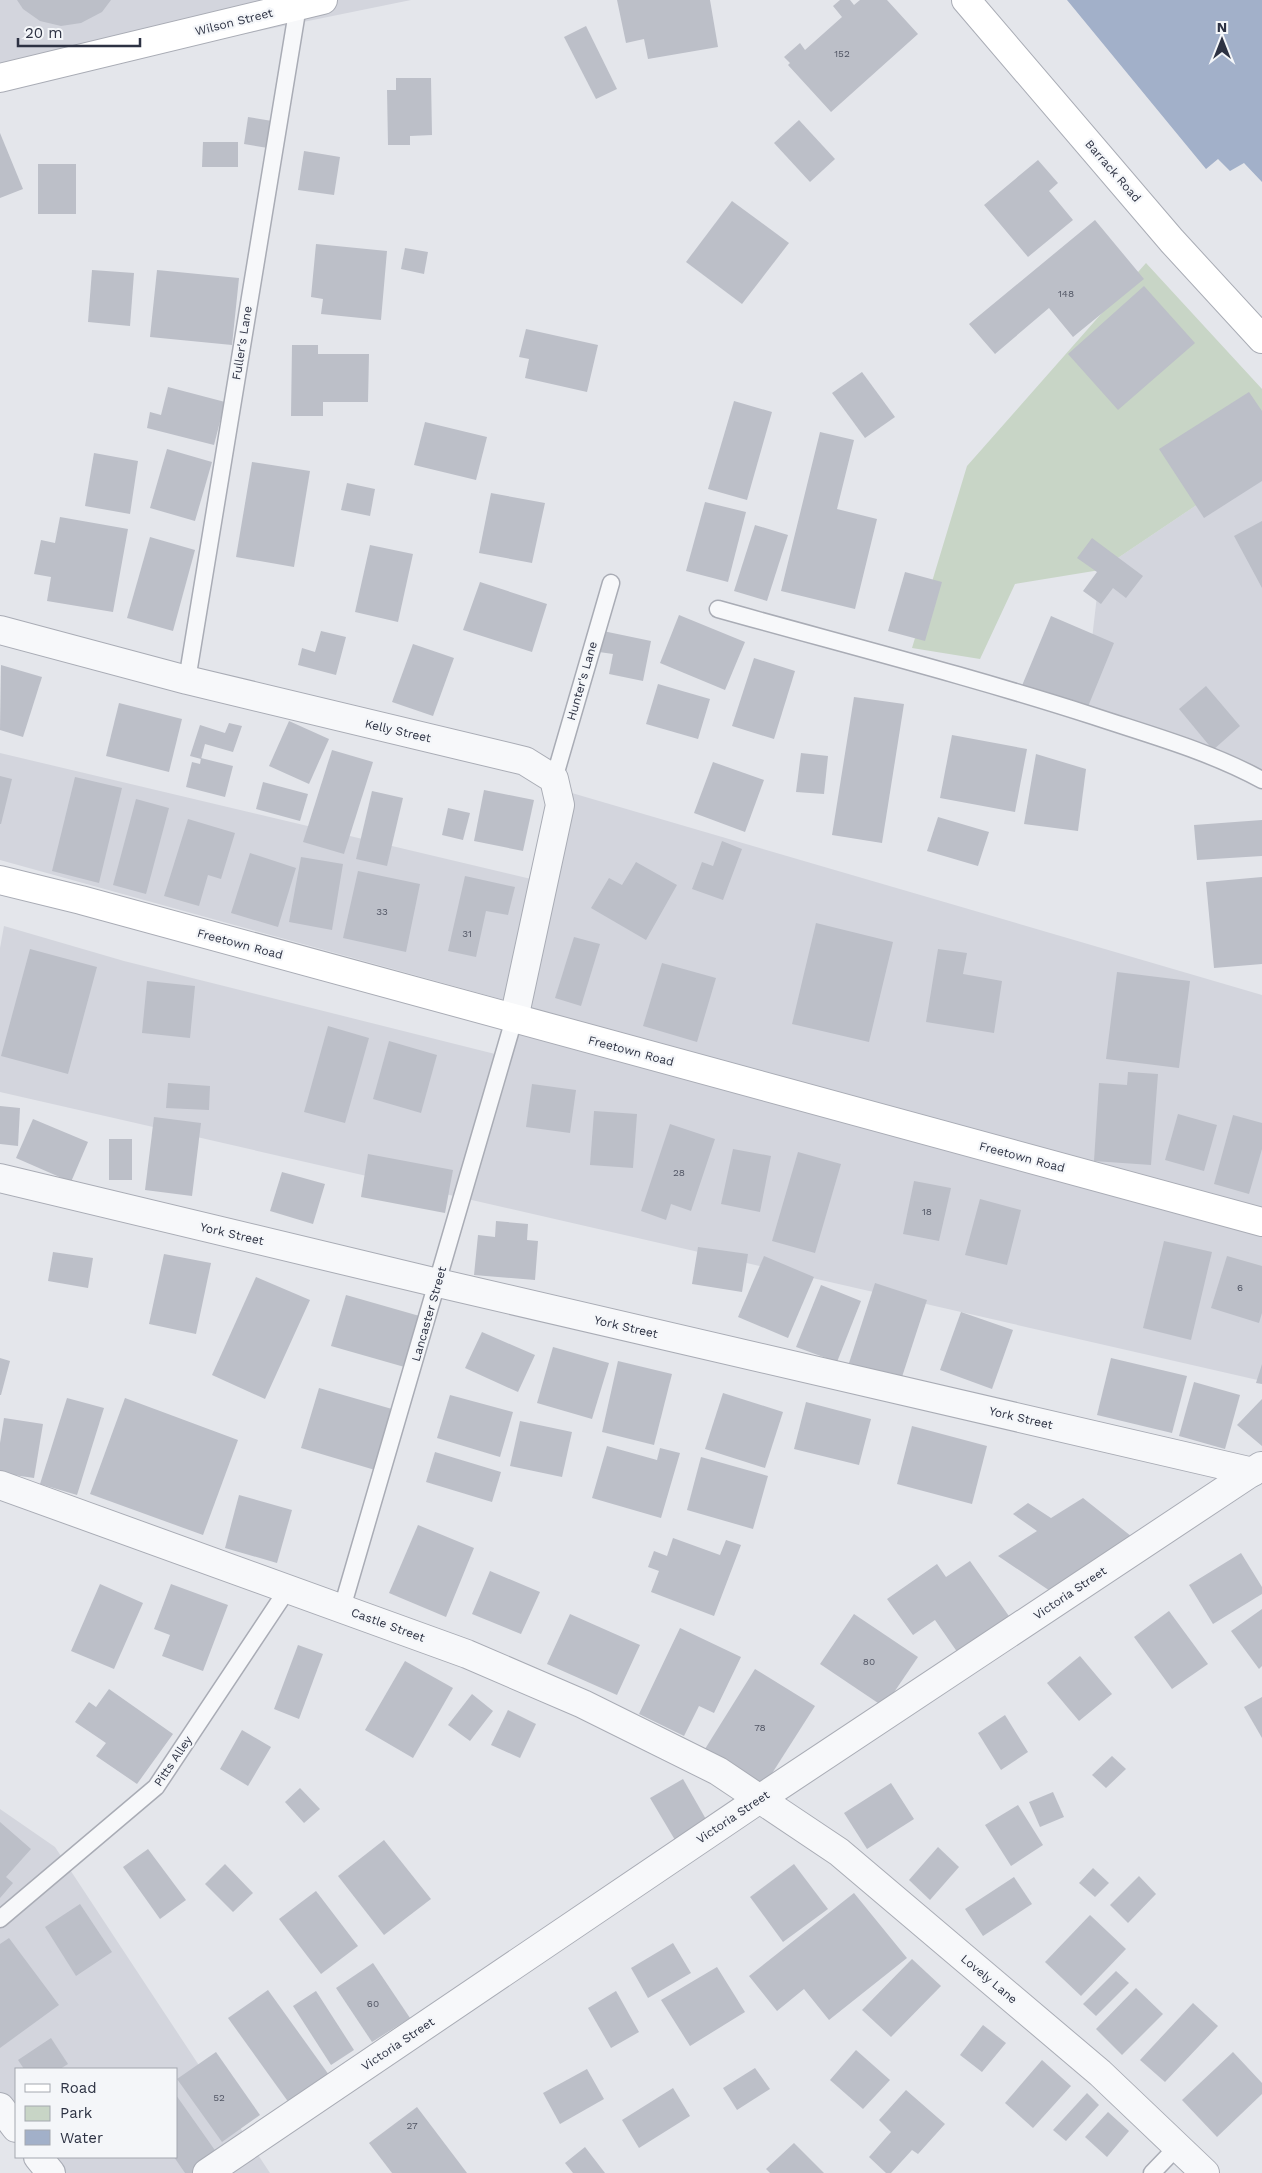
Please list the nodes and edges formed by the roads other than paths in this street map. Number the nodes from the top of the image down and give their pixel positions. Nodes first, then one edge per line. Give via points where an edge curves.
1 (966, 0) edge
2 (310, 3) edge
3 (0, 78) edge
4 (1262, 339) edge
5 (611, 583) dead end
6 (718, 609) dead end
7 (0, 630) edge
8 (187, 680) junction
9 (554, 779) junction
10 (1262, 780) edge
11 (0, 880) edge
12 (514, 1019) junction
13 (0, 1178) edge
14 (1262, 1222) edge
15 (438, 1283) junction
16 (1257, 1468) edge
17 (0, 1484) edge
18 (287, 1590) junction
19 (342, 1608) junction
20 (760, 1798) junction
21 (0, 1919) edge
22 (0, 2107) edge
23 (15, 2127) edge
24 (1178, 2146) junction
25 (39, 2158) edge
26 (51, 2173) edge
27 (207, 2173) edge
28 (1152, 2173) edge
29 (1205, 2173) edge

1 - 4 main road, Barrack Road via 1172,241
2 - 3 main road, Wilson Street
2 - 8 lane, Fuller's Lane
5 - 9 lane, Hunter's Lane
6 - 10 lane via 1028,695 1173,742 1236,766
7 - 8 street, Kelly Street
8 - 9 street, Kelly Street via 525,761
9 - 12 street via 560,805
11 - 12 main road, Freetown Road
12 - 14 main road, Freetown Road
12 - 15 lane, Lancaster Street
13 - 15 street, York Street
15 - 16 street, York Street
15 - 19 lane, Lancaster Street
16 - 20 street, Victoria Street
17 - 18 street, Castle Street
18 - 19 street, Castle Street
18 - 21 lane, Pitts Alley via 156,1788
19 - 20 street, Castle Street via 467,1654 583,1704 718,1771
20 - 24 street, Lovely Lane via 846,1858 1100,2073
20 - 27 street, Victoria Street
22 - 23 street
24 - 28 lane
24 - 29 street, Lovely Lane
25 - 26 street

